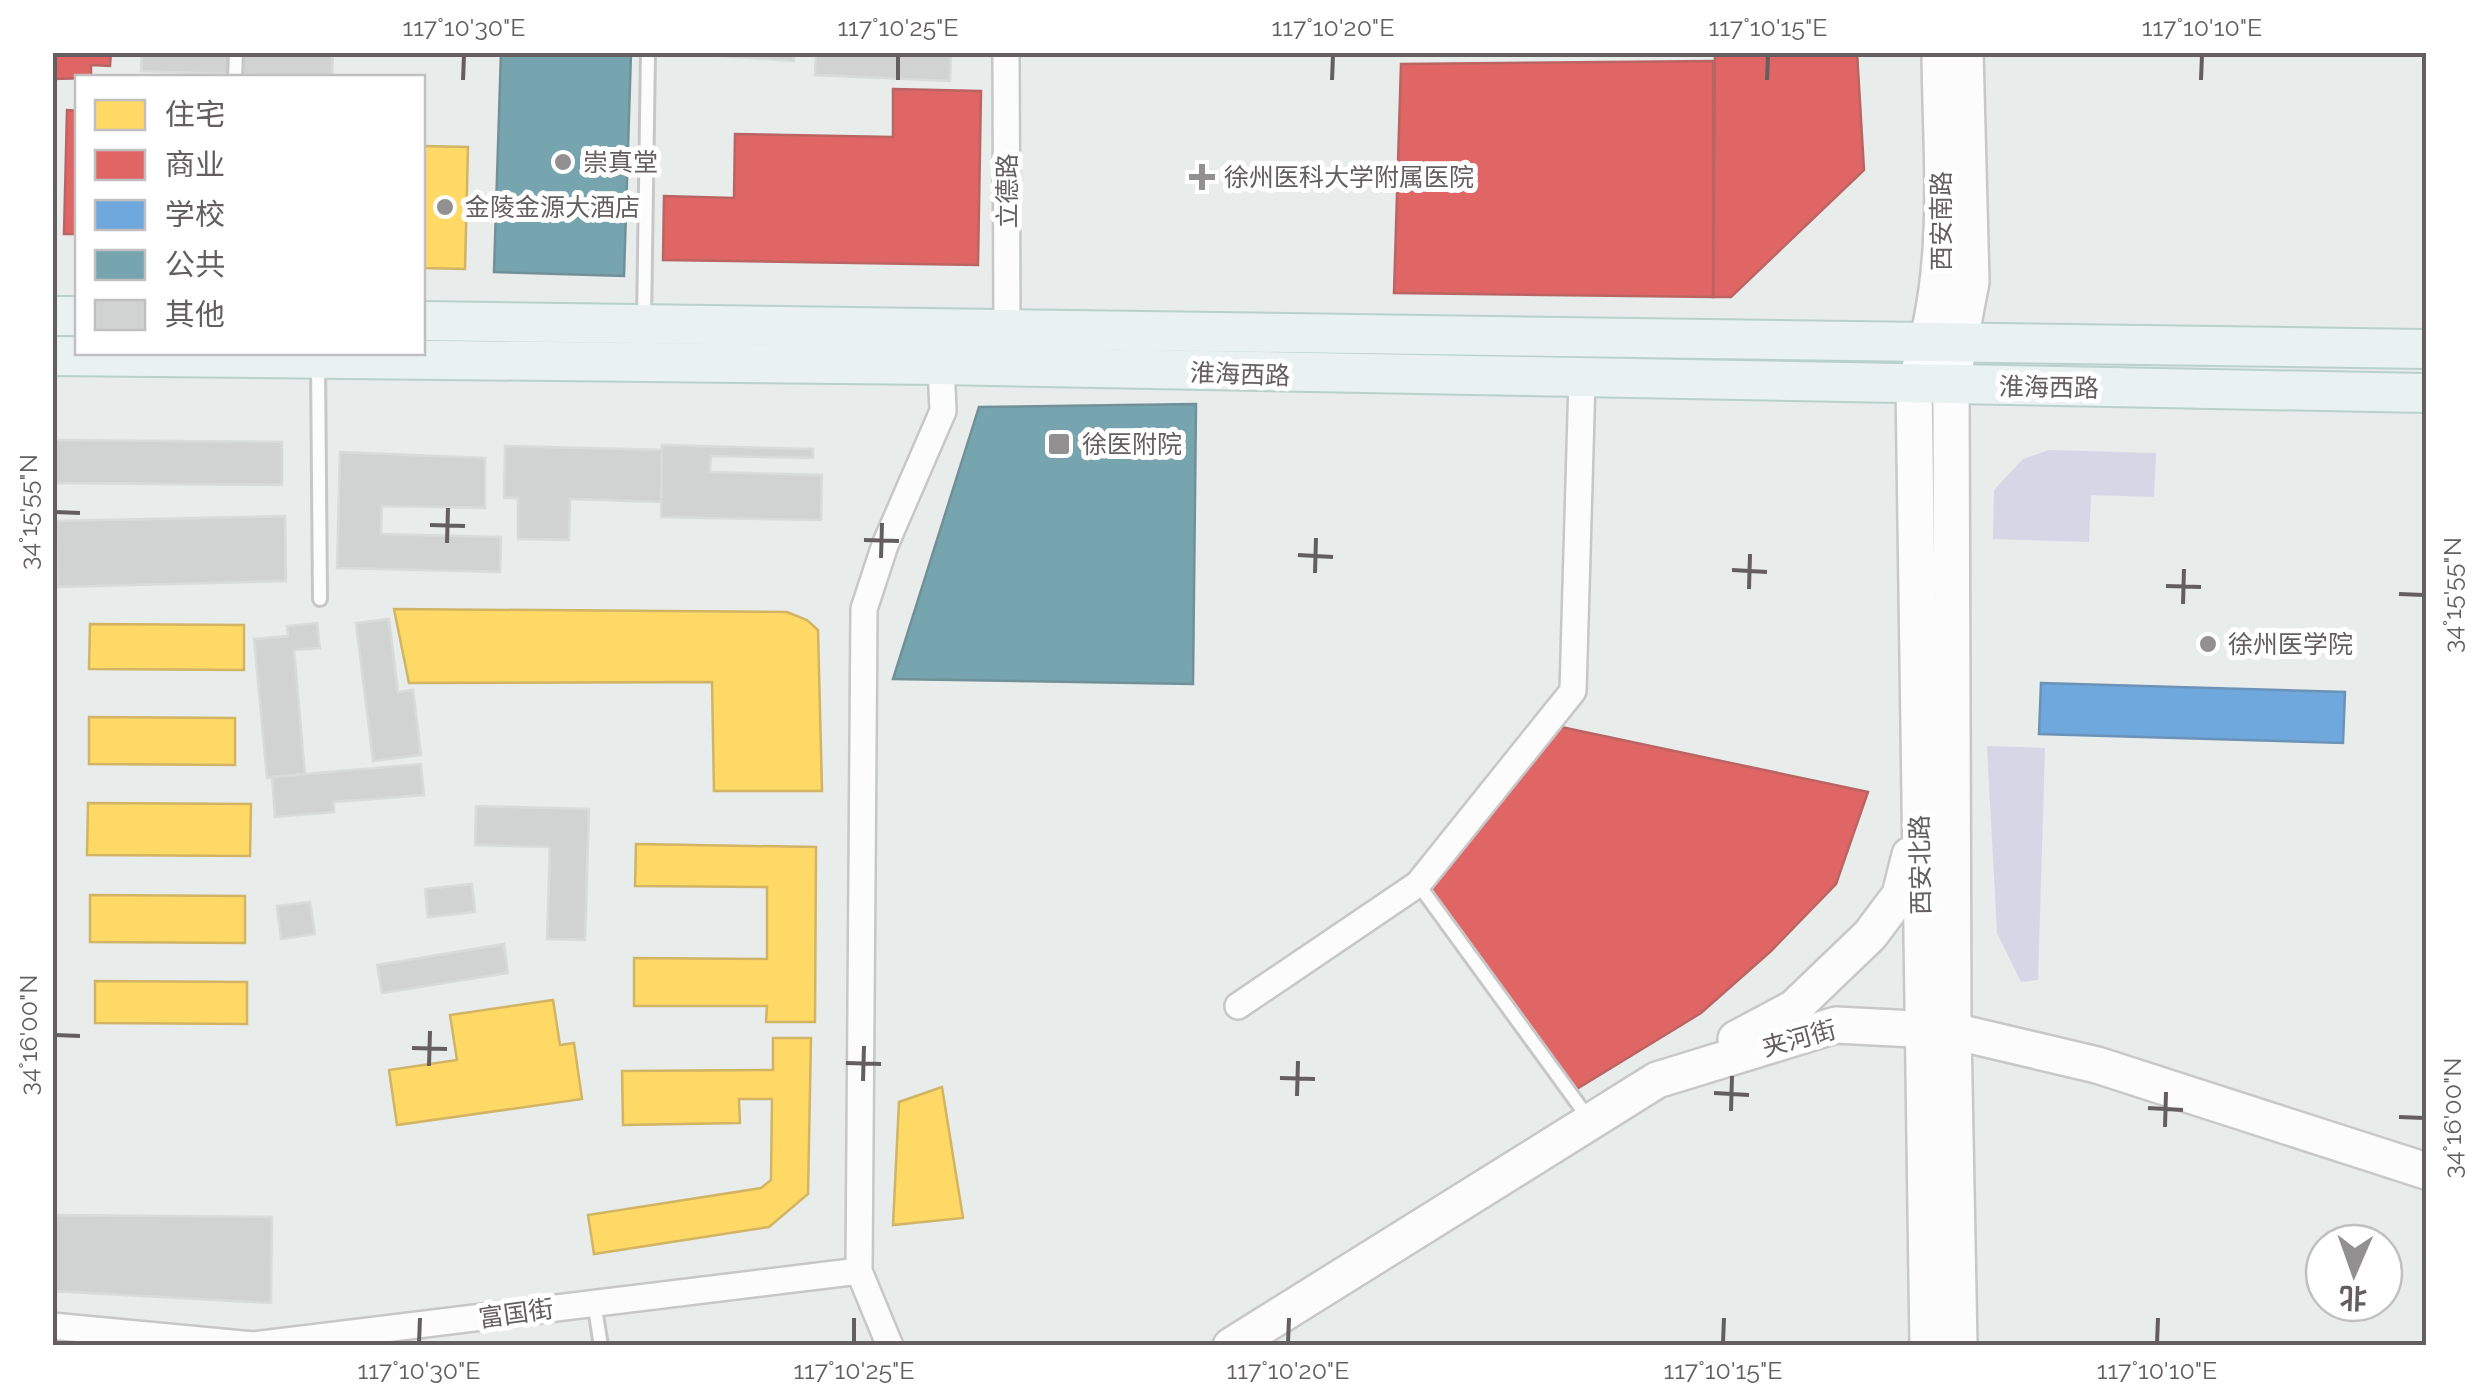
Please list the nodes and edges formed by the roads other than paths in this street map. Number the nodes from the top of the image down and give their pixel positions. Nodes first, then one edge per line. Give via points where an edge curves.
1 (648, 52) edge
2 (1006, 52) edge
3 (1940, 52) edge
4 (1964, 52) edge
5 (425, 321) edge
6 (644, 324) junction
7 (1007, 329) junction
8 (1946, 342) junction
9 (2426, 350) edge
10 (52, 356) edge
11 (318, 360) junction
12 (941, 366) junction
13 (1582, 380) junction
14 (1933, 385) junction
15 (2426, 393) edge
16 (320, 599) dead end
17 (1920, 820) junction
18 (1418, 884) junction
19 (1238, 1006) dead end
20 (1938, 1030) junction
21 (1657, 1080) junction
22 (1590, 1121) junction
23 (2426, 1171) edge
24 (860, 1271) junction
25 (594, 1302) junction
26 (52, 1326) edge
27 (600, 1346) edge
28 (890, 1346) edge
29 (1231, 1346) edge
30 (1928, 1346) edge
31 (1960, 1346) edge

1 - 6 lane
2 - 7 street, 立德路
3 - 8 main road, 西安南路
4 - 8 main road, 西安南路 via 1970,282
5 - 6 main road, 淮海西路
6 - 7 main road, 淮海西路
7 - 8 main road, 淮海西路
8 - 9 main road, 淮海西路
8 - 14 main road, 西安南路
10 - 11 main road, 淮海西路
11 - 12 main road, 淮海西路
11 - 16 lane
12 - 13 main road, 淮海西路
12 - 24 street via 943,411 864,609
13 - 14 main road, 淮海西路
13 - 18 street via 1573,691
14 - 15 main road, 淮海西路
14 - 17 main road, 西安北路
14 - 20 main road, 西安北路
17 - 20 main road, 西安北路
17 - 21 main road via 1900,895 1870,935 1794,1008
18 - 19 street
18 - 22 lane
20 - 21 main road, 夹河街 via 1836,1025
20 - 23 main road, 夹河街 via 2097,1065
20 - 30 main road, 西安北路
20 - 31 main road, 西安北路
21 - 22 main road, 夹河街
22 - 29 main road, 夹河街
24 - 25 street, 富国街
24 - 28 street
25 - 26 street, 富国街 via 253,1345
25 - 27 lane

